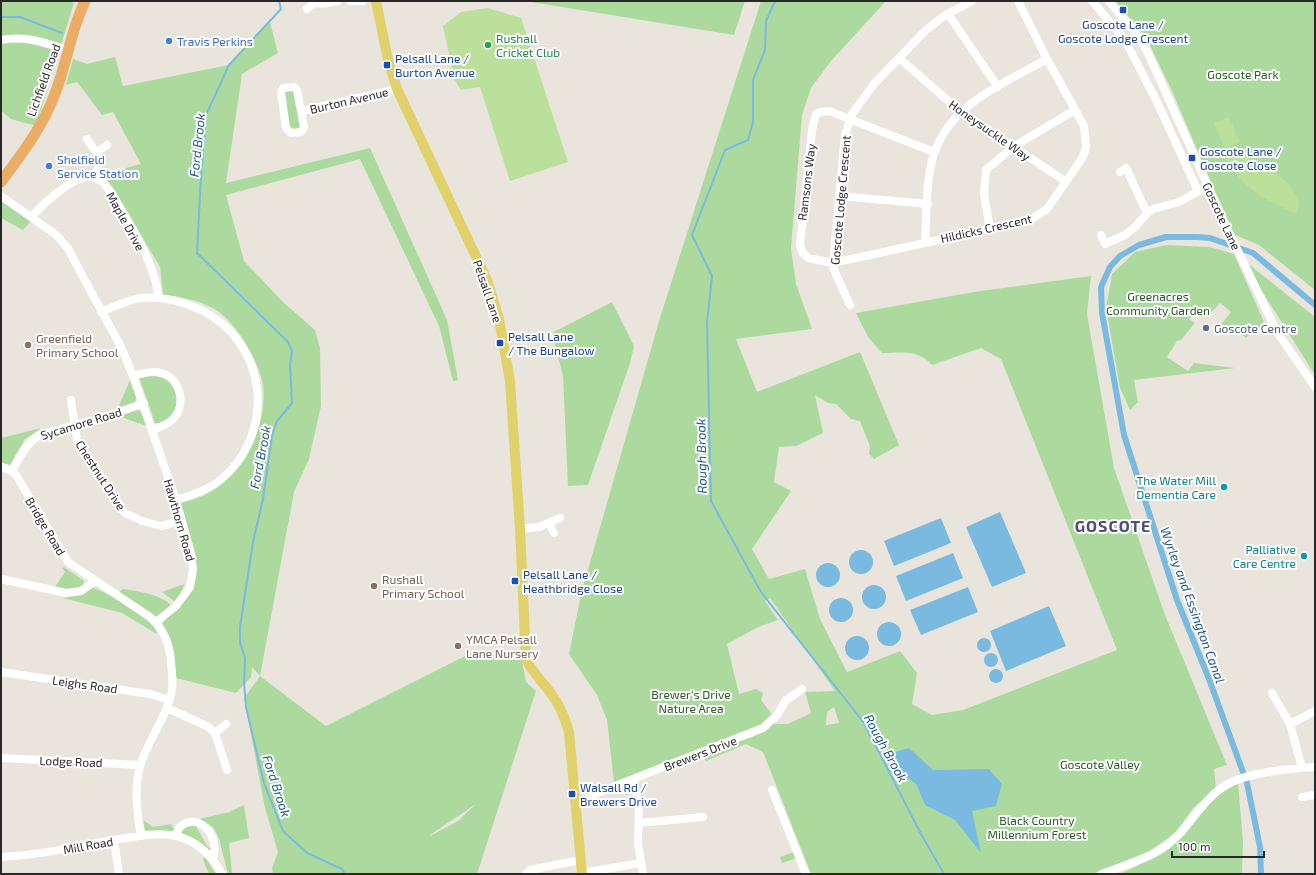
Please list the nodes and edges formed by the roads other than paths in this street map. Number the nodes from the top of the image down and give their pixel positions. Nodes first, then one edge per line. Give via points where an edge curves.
1 (85, 1) edge
2 (338, 1) edge
3 (350, 1) edge
4 (363, 1) edge
5 (376, 1) edge
6 (972, 1) edge
7 (1018, 1) edge
8 (1092, 1) edge
9 (1109, 1) edge
10 (315, 2) edge
11 (307, 9) dead end
12 (948, 14) junction
13 (1, 40) edge
14 (68, 50) junction
15 (899, 58) junction
16 (1047, 59) junction
17 (998, 87) junction
18 (397, 89) junction
19 (1168, 96) junction
20 (1157, 102) junction
21 (1075, 110) junction
22 (302, 111) junction
23 (960, 111) junction
24 (850, 120) junction
25 (87, 139) dead end
26 (107, 145) dead end
27 (1013, 146) junction
28 (97, 152) junction
29 (934, 152) junction
30 (1120, 172) dead end
31 (95, 178) junction
32 (1065, 181) junction
33 (1, 182) edge
34 (1208, 186) junction
35 (1198, 191) junction
36 (1, 196) edge
37 (839, 196) junction
38 (928, 204) junction
39 (1147, 213) junction
40 (32, 216) junction
41 (990, 229) junction
42 (1101, 235) dead end
43 (925, 242) junction
44 (833, 263) junction
45 (158, 298) junction
46 (850, 305) dead end
47 (101, 312) junction
48 (134, 376) junction
49 (1315, 387) edge
50 (71, 400) dead end
51 (144, 403) junction
52 (75, 425) junction
53 (153, 430) junction
54 (1, 467) edge
55 (12, 471) junction
56 (176, 500) junction
57 (560, 518) dead end
58 (181, 521) junction
59 (549, 523) junction
60 (520, 529) junction
61 (554, 532) dead end
62 (1, 579) edge
63 (95, 581) junction
64 (156, 622) junction
65 (1, 672) edge
66 (802, 689) dead end
67 (1272, 693) dead end
68 (168, 704) junction
69 (1315, 711) edge
70 (226, 724) dead end
71 (1290, 724) junction
72 (215, 733) junction
73 (1, 758) edge
74 (140, 765) junction
75 (1315, 767) edge
76 (1302, 768) junction
77 (226, 770) dead end
78 (633, 779) junction
79 (772, 790) dead end
80 (1315, 794) edge
81 (1302, 796) dead end
82 (591, 801) dead end
83 (703, 817) dead end
84 (639, 823) junction
85 (141, 836) junction
86 (176, 836) junction
87 (114, 840) junction
88 (1, 857) edge
89 (213, 859) junction
90 (580, 860) junction
91 (641, 863) junction
92 (119, 874) edge
93 (222, 874) edge
94 (526, 874) edge
95 (582, 874) edge
96 (643, 874) edge
97 (806, 874) edge
98 (1102, 874) edge

1 - 14 highway, Lichfield Road
2 - 10 street via 321,4
3 - 4 street
5 - 18 main road, Pelsall Lane via 388,60
6 - 12 street, Goscote Lodge Crescent
7 - 16 street, Hildicks Crescent
8 - 20 street, Goscote Lane via 1125,40
9 - 19 street, Goscote Lane via 1147,51
10 - 11 street
12 - 15 street, Goscote Lodge Crescent via 925,31
12 - 17 street
13 - 14 street via 15,37 30,38
14 - 33 highway, Lichfield Road via 56,91 43,122
15 - 23 street, Honeysuckle Way
15 - 24 street, Goscote Lodge Crescent via 874,84
16 - 17 street
16 - 21 street, Hildicks Crescent
17 - 23 street
18 - 22 street, Burton Avenue
18 - 60 main road, Pelsall Lane via 487,280 499,319 510,381
19 - 20 street
19 - 34 street, Goscote Lane
20 - 35 street, Goscote Lane
21 - 27 street
21 - 32 street, Hildicks Crescent via 1084,126 1086,147 1083,157
22 - 22 street, Burton Avenue via 303,129 301,132 289,132 286,128 281,92 283,88 294,87 297,90
23 - 27 street, Honeysuckle Way
23 - 29 street via 946,128
24 - 29 street
24 - 37 street, Goscote Lodge Crescent via 845,135
24 - 44 street, Ramsons Way via 829,111 816,114 803,208 800,245 803,253 808,258
25 - 28 street
26 - 28 street
27 - 32 street, Honeysuckle Way
27 - 41 street via 986,170 984,194
28 - 31 street via 99,161
29 - 38 street
30 - 39 street via 1126,168
31 - 40 street via 72,183
31 - 45 street, Maple Drive via 104,183 115,199 147,258 158,289
32 - 41 street, Hildicks Crescent via 1047,209 1039,215 1030,220
34 - 35 street
34 - 49 street, Goscote Lane via 1277,332
35 - 39 street via 1179,202
36 - 40 street, Hawthorn Road
37 - 38 street
37 - 44 street, Goscote Lodge Crescent
38 - 43 street
39 - 42 street via 1136,226 1113,241 1106,244
40 - 47 street, Hawthorn Road via 67,247
41 - 43 street, Hildicks Crescent
43 - 44 street, Hildicks Crescent
44 - 46 street, Goscote Lodge Crescent
45 - 47 street via 133,299
45 - 56 street via 175,300 201,310 225,326 241,344 258,385 259,409 254,432 245,450 232,468 215,484
47 - 48 street, Hawthorn Road
48 - 51 street, Hawthorn Road
48 - 53 street via 153,372 164,374 173,381 180,394 180,405 172,420
50 - 52 street, Chestnut Drive
51 - 52 street, Sycamore Road
51 - 53 street, Hawthorn Road
52 - 55 street, Sycamore Road via 33,438
52 - 58 street, Chestnut Drive via 78,440 125,513 142,522 161,526
53 - 56 street, Hawthorn Road
54 - 55 street
55 - 63 street, Bridge Road via 68,562
56 - 58 street, Hawthorn Road
57 - 59 street
58 - 64 street, Hawthorn Road via 193,570 190,587 176,606
59 - 60 street
59 - 61 street
60 - 90 main road, Pelsall Lane via 526,659 565,716 569,732
62 - 63 street via 66,593 81,591
63 - 64 street, Bridge Road
64 - 68 street via 169,647 172,682
65 - 68 street, Leighs Road via 150,694
66 - 78 street, Brewers Drive via 785,701 778,714 763,728
67 - 71 street
68 - 72 street, Leighs Road
68 - 74 street
69 - 71 street
70 - 72 street
71 - 76 street
72 - 77 street
73 - 74 street, Lodge Road
74 - 85 street via 136,803
75 - 76 street
76 - 98 street via 1250,776 1227,784 1209,798 1180,833 1160,849 1150,856
78 - 82 street, Brewers Drive via 590,796
78 - 84 street via 639,805
79 - 97 street
80 - 81 street
83 - 84 street via 675,816
84 - 91 street
85 - 86 street, Mill Road
85 - 87 street, Mill Road
86 - 89 street, Mill Road via 186,839
86 - 89 street via 179,828 187,823 208,828 215,844
87 - 88 street, Mill Road via 25,856
87 - 92 street
89 - 93 street
90 - 94 street via 530,870
90 - 95 main road, Pelsall Lane
91 - 95 street
91 - 96 street

